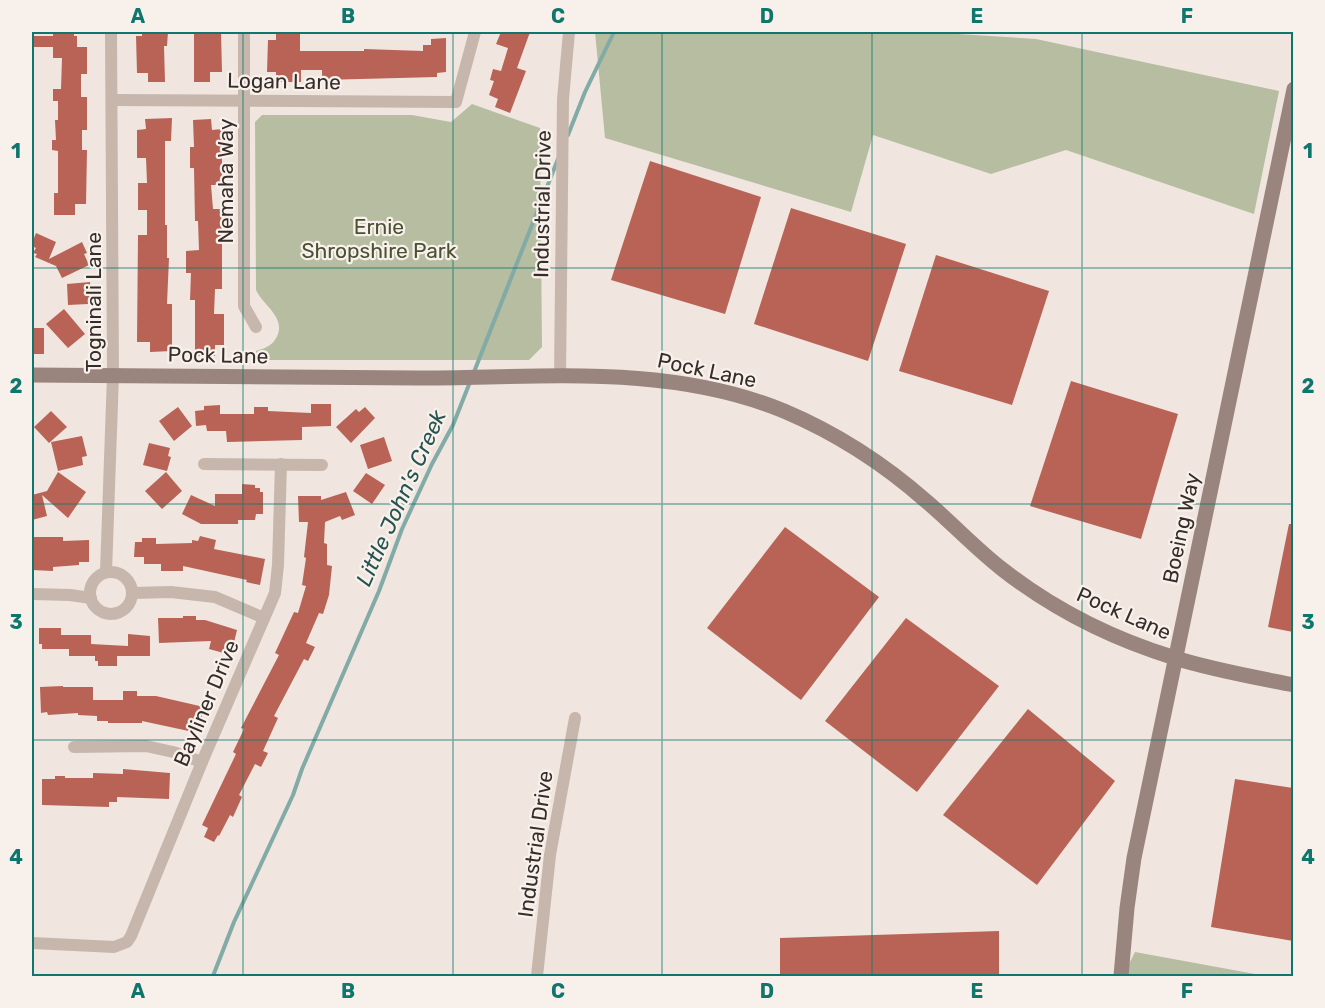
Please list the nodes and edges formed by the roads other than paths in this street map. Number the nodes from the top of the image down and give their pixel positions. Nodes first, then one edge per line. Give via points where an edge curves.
1 (111, 32) edge
2 (244, 32) edge
3 (475, 32) edge
4 (569, 32) edge
5 (1293, 89) edge
6 (112, 100) junction
7 (245, 100) junction
8 (256, 327) dead end
9 (32, 375) edge
10 (113, 375) junction
11 (560, 377) junction
12 (204, 464) dead end
13 (281, 464) junction
14 (322, 465) dead end
15 (106, 572) junction
16 (132, 593) junction
17 (32, 594) edge
18 (90, 598) junction
19 (264, 618) junction
20 (1176, 659) junction
21 (1293, 685) edge
22 (575, 718) dead end
23 (75, 747) dead end
24 (202, 762) junction
25 (32, 942) edge
26 (537, 976) edge
27 (1121, 976) edge

1 - 6 street, Togninali Lane
2 - 7 street, Nemaha Way
3 - 7 street, Logan Lane via 456,102
4 - 11 street, Industrial Drive via 562,99
5 - 20 street, Boeing Way
6 - 7 street, Logan Lane
6 - 10 street, Togninali Lane
7 - 8 street, Nemaha Way via 244,306
9 - 10 street, Pock Lane
10 - 11 street, Pock Lane
10 - 15 street, Togninali Lane
11 - 20 street, Pock Lane via 676,381 746,397 803,420 844,441 904,482 974,545 1034,591 1099,629
12 - 13 street
13 - 14 street
13 - 19 street, Bayliner Drive via 277,580
15 - 16 street via 115,572 127,580
15 - 18 street via 96,578
16 - 18 street via 124,609 116,614 96,608
16 - 19 street via 215,597
17 - 18 street
19 - 24 street, Bayliner Drive
20 - 21 street, Pock Lane
20 - 27 street, Boeing Way via 1134,858
22 - 26 street, Industrial Drive via 550,855
23 - 24 street via 157,748
24 - 25 street, Bayliner Drive via 127,942 114,947

